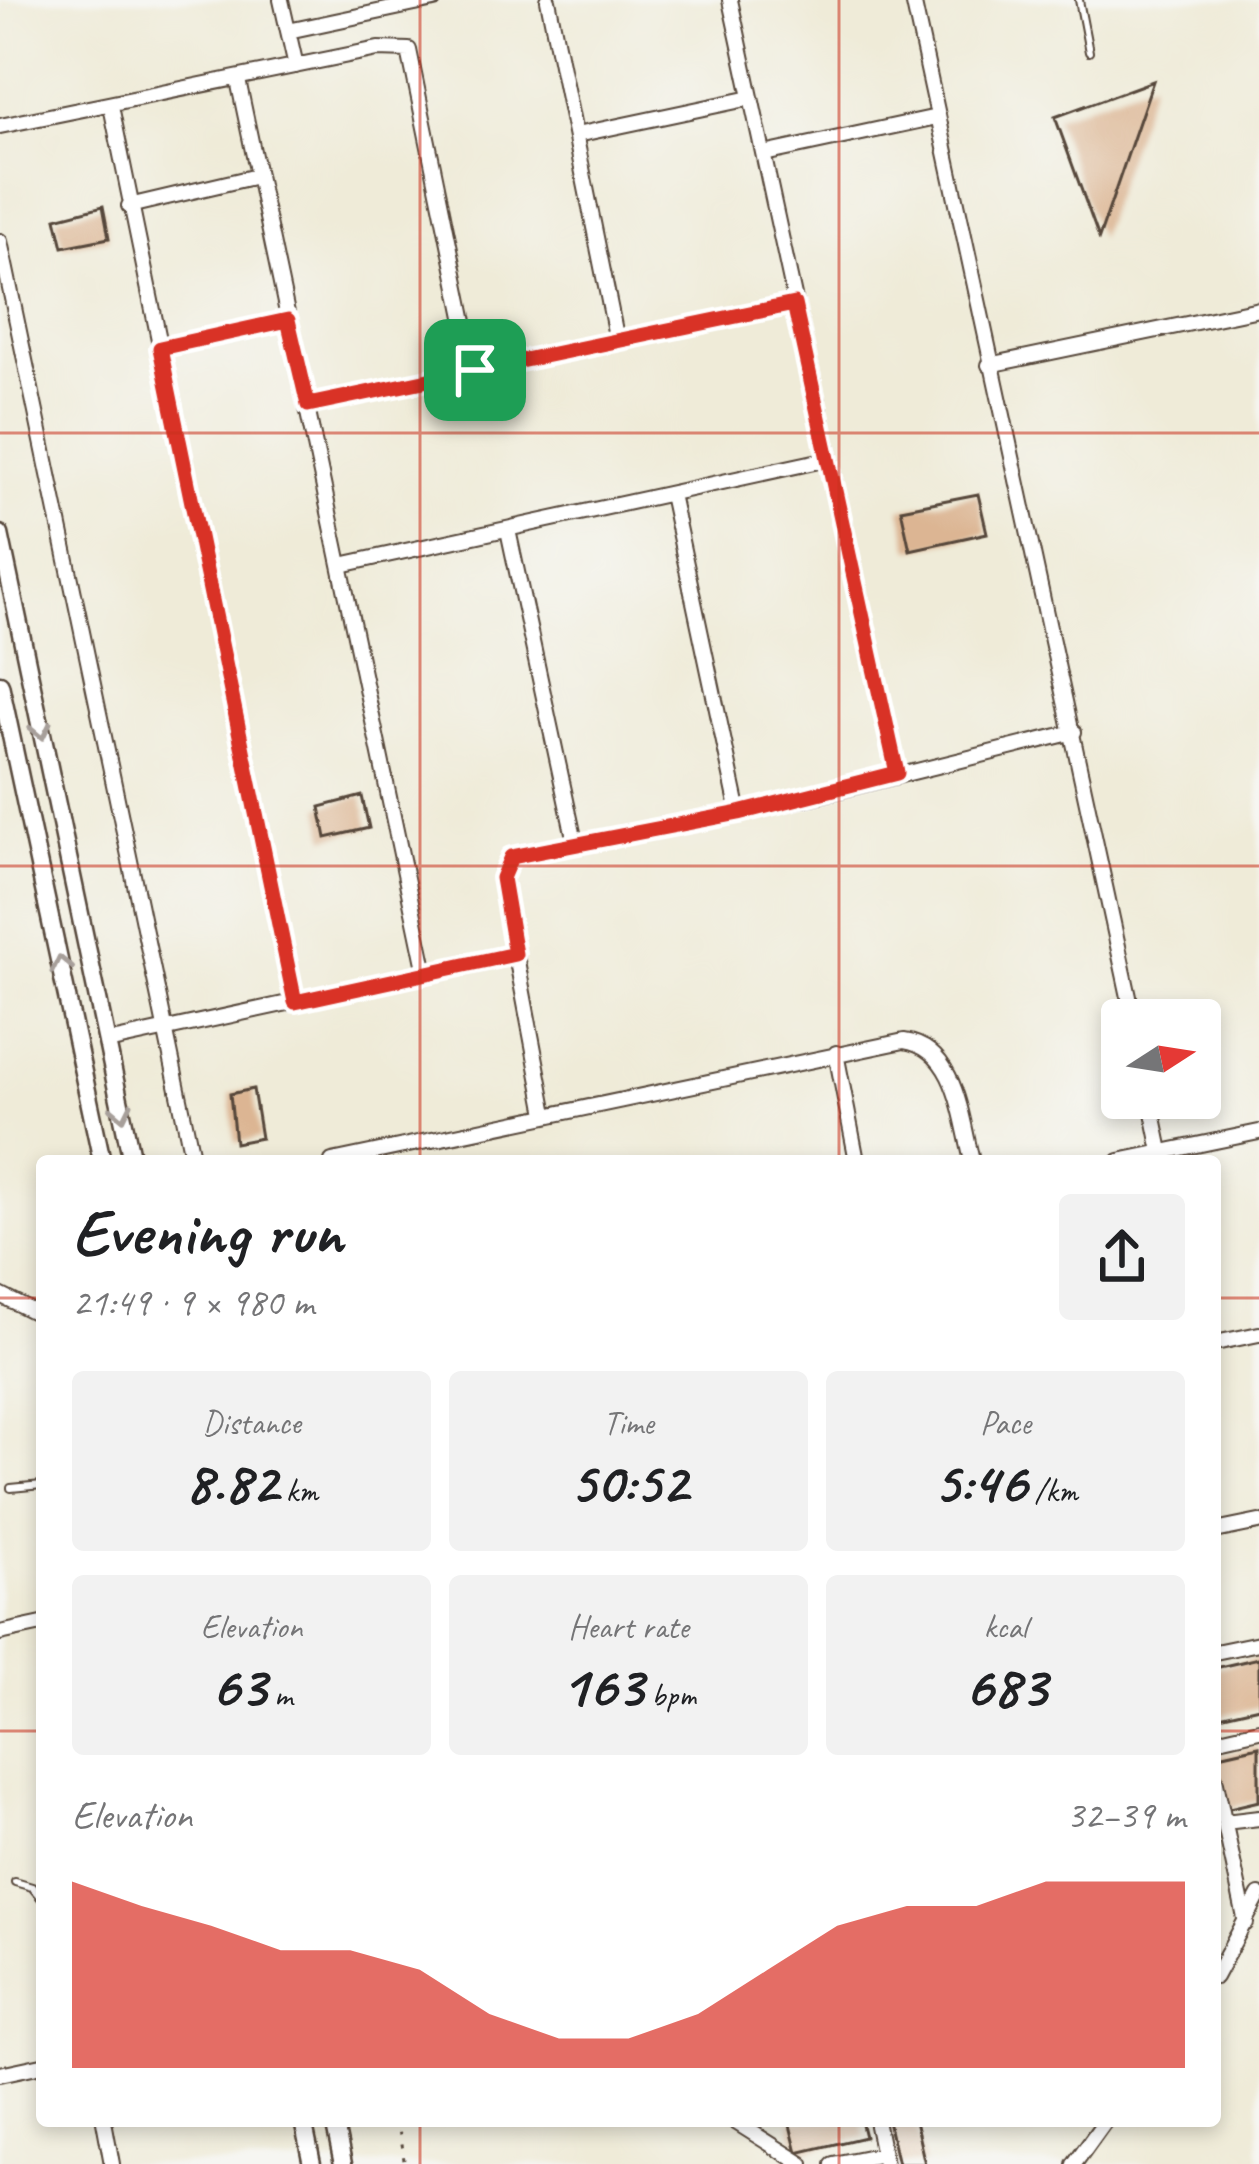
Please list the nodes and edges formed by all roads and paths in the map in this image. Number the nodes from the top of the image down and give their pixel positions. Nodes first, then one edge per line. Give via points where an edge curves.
1 (281, 0) edge
2 (434, 0) edge
3 (548, 0) edge
4 (730, 0) edge
5 (914, 0) edge
6 (1078, 0) edge
7 (288, 32) junction
8 (1089, 52) dead end
9 (296, 66) junction
10 (238, 80) junction
11 (752, 98) junction
12 (111, 106) junction
13 (937, 117) junction
14 (0, 126) edge
15 (576, 135) junction
16 (764, 154) junction
17 (257, 176) junction
18 (129, 206) junction
19 (0, 241) edge
20 (794, 304) junction
21 (1259, 309) edge
22 (288, 320) junction
23 (617, 341) junction
24 (160, 348) junction
25 (989, 365) junction
26 (475, 370) junction
27 (308, 405) junction
28 (827, 459) junction
29 (671, 494) junction
30 (508, 530) junction
31 (0, 534) edge
32 (341, 565) junction
33 (0, 684) edge
34 (1074, 733) junction
35 (897, 773) junction
36 (739, 813) junction
37 (575, 842) junction
38 (515, 954) junction
39 (426, 973) junction
40 (1129, 999) edge
41 (295, 1002) junction
42 (165, 1030) junction
43 (107, 1042) junction
44 (836, 1053) junction
45 (546, 1114) junction
46 (1154, 1119) edge
47 (1259, 1132) edge
48 (101, 1155) edge
49 (131, 1155) edge
50 (192, 1155) edge
51 (359, 1155) edge
52 (856, 1155) edge
53 (970, 1155) edge
54 (1162, 1155) edge
55 (1170, 1155) edge
56 (0, 1295) edge
57 (36, 1313) edge
58 (1259, 1334) edge
59 (1221, 1342) edge
60 (36, 1486) edge
61 (10, 1488) dead end
62 (1259, 1522) edge
63 (1221, 1530) edge
64 (36, 1625) edge
65 (0, 1633) edge
66 (1259, 1643) edge
67 (1221, 1651) edge
68 (1259, 1730) edge
69 (1221, 1739) edge
70 (1221, 1804) edge
71 (1259, 1818) edge
72 (1225, 1822) junction
73 (15, 1882) dead end
74 (36, 1892) edge
75 (1259, 1894) edge
76 (1246, 1923) junction
77 (1221, 1967) edge
78 (36, 2066) edge
79 (0, 2074) edge
80 (105, 2127) edge
81 (304, 2127) edge
82 (335, 2127) edge
83 (397, 2127) edge
84 (743, 2127) edge
85 (877, 2127) edge
86 (1101, 2127) edge
87 (884, 2159) edge
88 (112, 2164) edge
89 (312, 2164) edge
90 (344, 2164) edge
91 (405, 2164) edge
92 (802, 2164) edge
93 (833, 2164) edge
94 (1074, 2164) edge

1 - 7 street
2 - 7 street
3 - 15 street
4 - 11 street
5 - 13 street
6 - 8 lane
7 - 9 street
9 - 10 street
9 - 26 street via 393,46 409,50
10 - 12 street
10 - 17 street
11 - 15 street
11 - 16 street
12 - 14 street
12 - 18 street
13 - 16 street
13 - 25 street
15 - 23 street
16 - 20 street
17 - 18 street
17 - 22 street
18 - 24 street
19 - 42 street
20 - 23 street
20 - 28 street
21 - 25 street
22 - 24 street
22 - 27 street
23 - 26 street
24 - 41 street
25 - 34 street
26 - 27 street
27 - 32 street
28 - 29 street
28 - 35 street
29 - 30 street
29 - 36 street
30 - 32 street
30 - 37 street
31 -> 43 street
32 - 39 street
48 -> 33 street
34 - 35 street
34 - 40 street
35 - 36 street
36 - 37 street
37 - 38 street via 526,851 505,864
38 - 39 street
38 - 45 street
39 - 41 street
41 - 42 street
42 - 43 street
42 - 50 street
43 -> 49 street
44 - 45 street
44 - 52 street
44 - 53 street via 904,1041 935,1053
45 - 51 street
46 - 54 street
47 - 55 street
56 - 57 street
58 - 59 street
60 - 61 lane
62 - 63 street
64 - 65 street
66 - 67 street
68 - 69 street
70 - 72 street
71 - 72 street
72 - 76 street
73 - 74 lane
75 - 76 street
76 - 77 street
78 - 79 street
80 - 88 street
81 - 89 street
82 - 90 street
83 - 91 path
84 - 92 street
85 - 87 street
86 - 94 street
87 - 93 street

